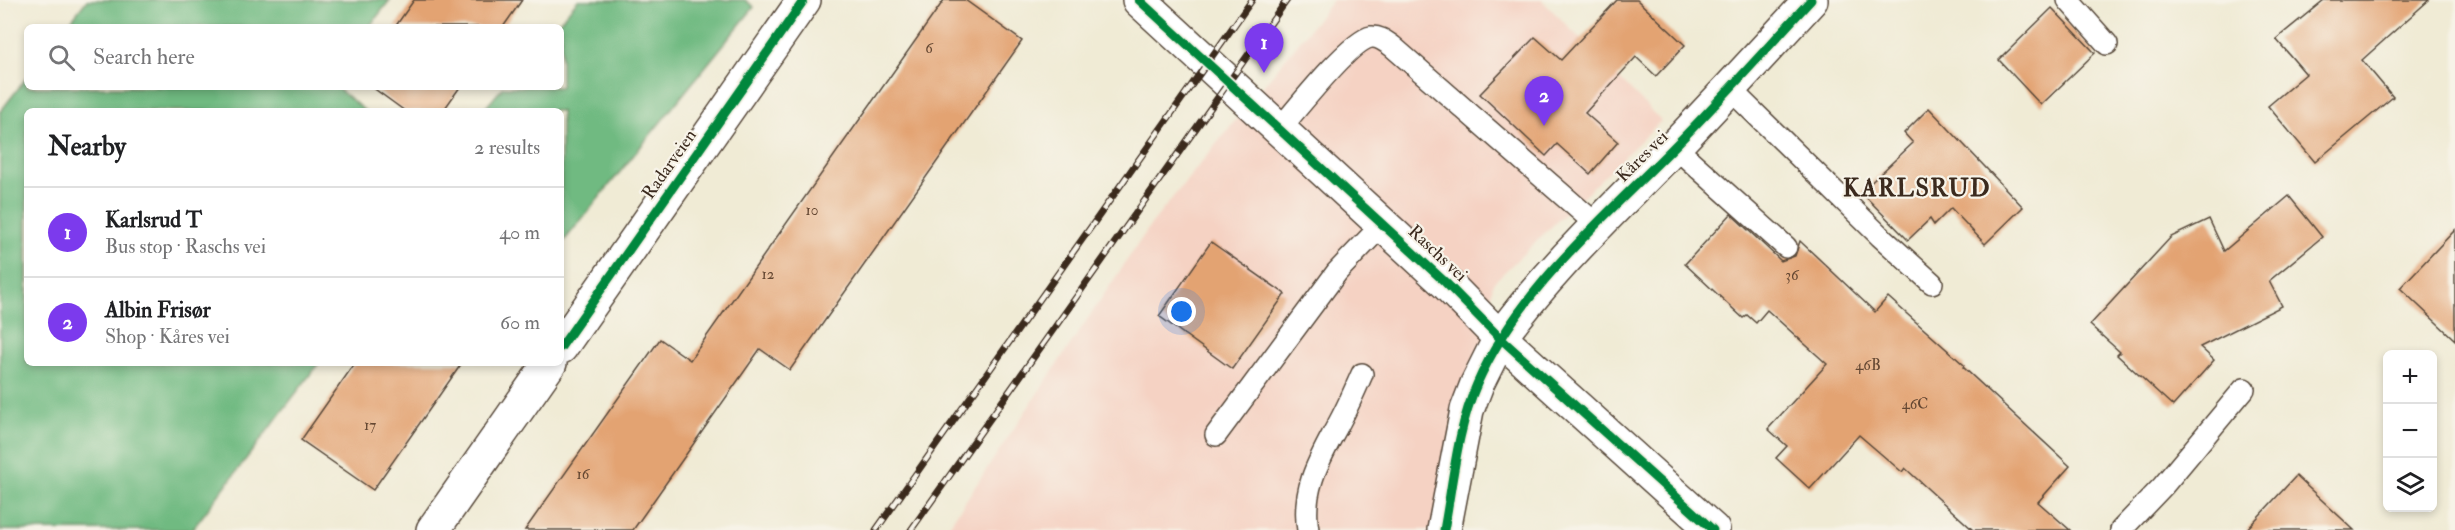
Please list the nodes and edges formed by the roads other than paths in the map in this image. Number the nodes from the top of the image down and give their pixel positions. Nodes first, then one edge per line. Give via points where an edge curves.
1 (804, 0) edge
2 (1139, 0) edge
3 (1812, 0) edge
4 (2068, 0) edge
5 (2107, 44) dead end
6 (1729, 88) junction
7 (1279, 130) junction
8 (1675, 147) junction
9 (1383, 224) junction
10 (1597, 225) junction
11 (1786, 247) dead end
12 (1932, 283) dead end
13 (1500, 338) junction
14 (564, 343) edge
15 (548, 366) edge
16 (1362, 374) dead end
17 (2244, 388) dead end
18 (1216, 435) dead end
19 (433, 530) edge
20 (1308, 530) edge
21 (1444, 530) edge
22 (1713, 530) edge
23 (2121, 530) edge

1 - 14 street, Radarveien
2 - 7 street, Raschs vei
3 - 6 street, Kåres vei
4 - 5 lane
6 - 8 street, Kåres vei
6 - 12 lane
7 - 9 street, Raschs vei
7 - 10 lane via 1355,47 1369,37 1378,38 1392,46
8 - 10 street, Kåres vei
8 - 11 lane
9 - 13 street, Raschs vei
9 - 18 lane, Raschs vei via 1337,272
10 - 13 street, Kåres vei via 1526,301
13 - 21 street, Kåres vei via 1467,410
13 - 22 street, Raschs vei
15 - 19 street
16 - 20 lane via 1314,468 1305,512
17 - 23 lane

